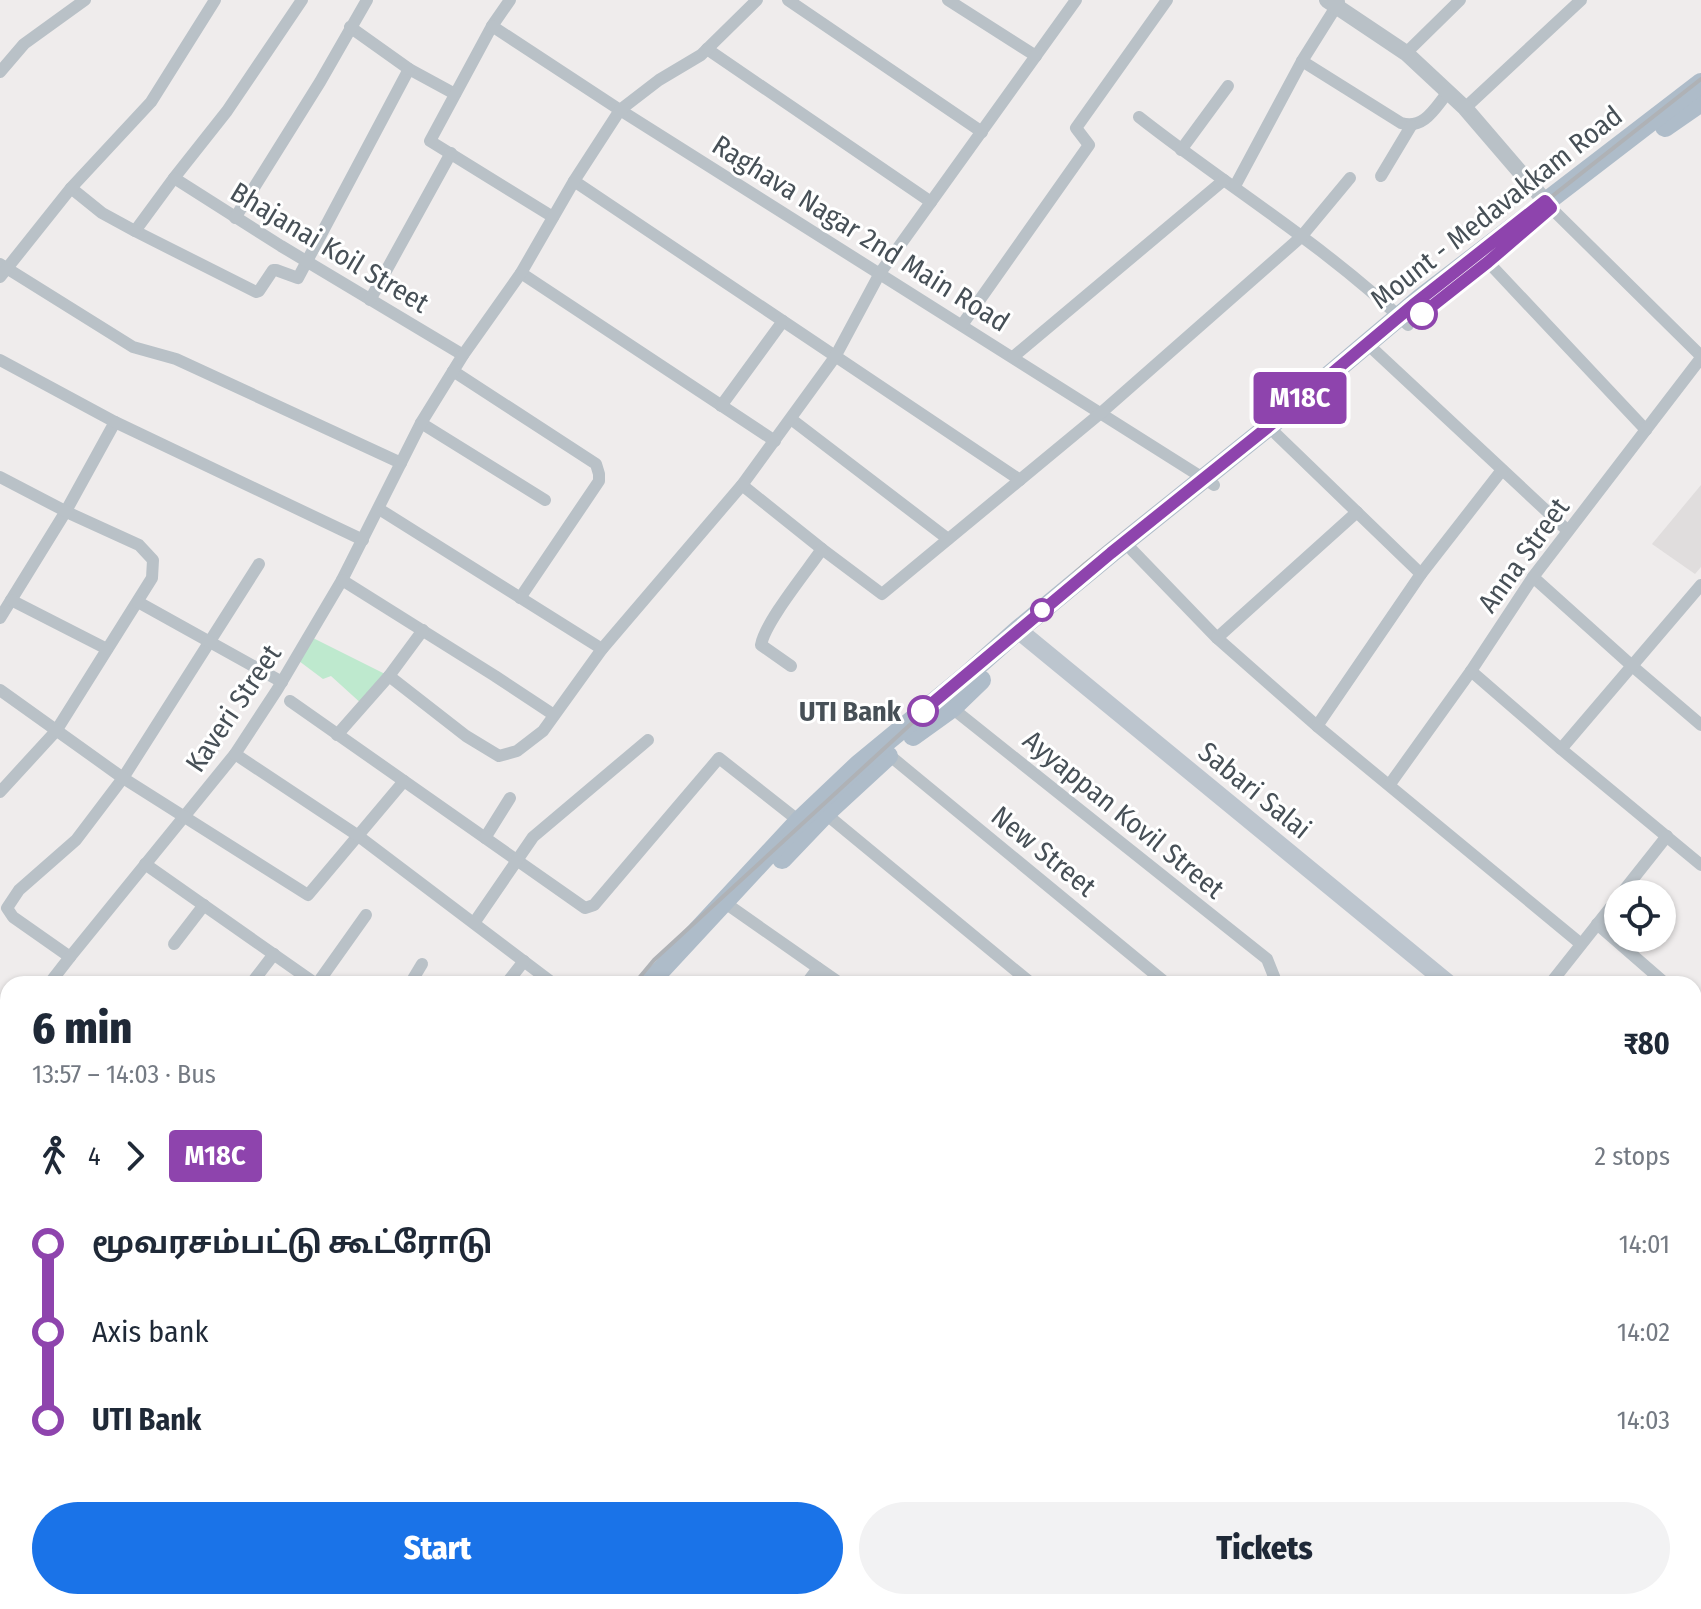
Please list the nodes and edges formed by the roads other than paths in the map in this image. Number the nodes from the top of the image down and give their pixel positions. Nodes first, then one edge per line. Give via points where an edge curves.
1 (85, 0) edge
2 (215, 0) edge
3 (302, 0) edge
4 (367, 0) edge
5 (510, 0) edge
6 (757, 0) edge
7 (788, 0) edge
8 (948, 0) edge
9 (1076, 0) edge
10 (1167, 0) edge
11 (1460, 0) edge
12 (1581, 0) edge
13 (1335, 2) edge
14 (492, 26) junction
15 (350, 27) junction
16 (707, 49) junction
17 (1406, 53) junction
18 (1036, 56) junction
19 (1302, 61) junction
20 (409, 69) junction
21 (0, 72) edge
22 (1701, 83) edge
23 (1228, 86) dead end
24 (1448, 92) junction
25 (455, 94) junction
26 (1701, 102) edge
27 (1465, 108) junction
28 (620, 110) junction
29 (1139, 117) dead end
30 (1411, 126) junction
31 (982, 132) junction
32 (1181, 150) junction
33 (451, 153) junction
34 (1381, 176) dead end
35 (174, 178) junction
36 (1350, 178) dead end
37 (574, 181) junction
38 (1229, 183) junction
39 (71, 188) junction
40 (931, 202) junction
41 (1548, 205) junction
42 (553, 217) junction
43 (235, 218) junction
44 (135, 231) junction
45 (1301, 237) junction
46 (307, 262) junction
47 (1488, 262) junction
48 (2, 270) edge
49 (521, 273) junction
50 (880, 273) junction
51 (370, 300) junction
52 (783, 321) junction
53 (1403, 321) junction
54 (962, 325) junction
55 (1375, 351) junction
56 (463, 355) junction
57 (835, 357) junction
58 (1013, 357) junction
59 (1701, 357) edge
60 (0, 360) edge
61 (453, 371) junction
62 (721, 406) junction
63 (1102, 412) junction
64 (791, 419) junction
65 (115, 422) junction
66 (421, 423) junction
67 (1646, 430) junction
68 (1276, 434) junction
69 (775, 441) junction
70 (401, 463) junction
71 (1502, 470) junction
72 (0, 477) edge
73 (1020, 480) junction
74 (1209, 481) junction
75 (742, 485) junction
76 (545, 500) dead end
77 (379, 509) junction
78 (66, 511) junction
79 (1357, 512) junction
80 (1568, 531) junction
81 (948, 539) junction
82 (363, 540) junction
83 (822, 549) junction
84 (1132, 550) junction
85 (259, 564) dead end
86 (1421, 574) junction
87 (1533, 577) junction
88 (342, 580) junction
89 (1700, 590) edge
90 (520, 598) junction
91 (11, 600) junction
92 (138, 602) junction
93 (0, 618) edge
94 (423, 630) junction
95 (1022, 634) junction
96 (1217, 638) junction
97 (210, 642) junction
98 (107, 649) junction
99 (602, 649) junction
100 (1631, 665) junction
101 (791, 666) dead end
102 (1471, 671) junction
103 (389, 676) junction
104 (282, 682) junction
105 (0, 690) edge
106 (290, 701) dead end
107 (952, 708) junction
108 (554, 715) junction
109 (1701, 725) edge
110 (1317, 726) junction
111 (56, 731) junction
112 (337, 735) junction
113 (648, 740) dead end
114 (1561, 749) junction
115 (235, 754) junction
116 (889, 755) junction
117 (123, 778) junction
118 (404, 781) junction
119 (1390, 784) junction
120 (0, 792) edge
121 (510, 798) dead end
122 (820, 809) junction
123 (186, 816) junction
124 (799, 821) junction
125 (357, 835) junction
126 (1667, 836) junction
127 (485, 838) junction
128 (517, 860) junction
129 (145, 864) junction
130 (1701, 865) edge
131 (1633, 880) edge
132 (204, 905) junction
133 (731, 907) junction
134 (366, 915) dead end
135 (1604, 915) edge
136 (474, 923) junction
137 (1597, 924) junction
138 (174, 944) dead end
139 (1581, 944) junction
140 (274, 954) junction
141 (70, 957) junction
142 (524, 961) junction
143 (422, 964) dead end
144 (818, 968) junction
145 (55, 976) edge
146 (257, 976) edge
147 (306, 976) edge
148 (323, 976) edge
149 (415, 976) edge
150 (512, 976) edge
151 (544, 976) edge
152 (655, 976) edge
153 (666, 976) edge
154 (812, 976) edge
155 (830, 976) edge
156 (1022, 976) edge
157 (1157, 976) edge
158 (1274, 976) edge
159 (1439, 976) edge
160 (1556, 976) edge
161 (1657, 976) edge

1 - 21 street via 24,44
2 - 39 street via 151,102
3 - 35 street
4 - 15 street
5 - 14 street
6 - 16 street, Kaveri Street
7 - 31 street
8 - 18 street
9 - 18 street
10 - 54 street via 1076,128 1089,145
11 - 17 street
12 - 27 street
13 - 17 street
13 - 19 street
14 - 25 street
14 - 28 street, Raghava Nagar 2nd Main Road
15 - 20 street
15 - 43 street
16 - 28 street, Kaveri Street
16 - 40 street
17 - 24 street
18 - 31 street
19 - 30 street
19 - 38 street
20 - 25 street
20 - 46 street
22 - 41 main road, Mount - Medavakkam Road
23 - 32 street
24 - 27 street
24 - 30 street via 1423,122
25 - 33 street via 430,141
26 - 41 main road, Mount - Medavakkam Road
27 - 41 street
28 - 37 street, Kaveri Street
28 - 50 street, Raghava Nagar 2nd Main Road
29 - 32 street
30 - 34 street
31 - 40 street
32 - 38 street
33 - 42 street
33 - 51 street
35 - 43 street, Bhajanai Koil Street
35 - 44 street
36 - 45 street
37 - 42 street, Kaveri Street
37 - 52 street
38 - 45 street
38 - 58 street
39 - 44 street
39 - 48 street
40 - 50 street
41 - 47 main road, Mount - Medavakkam Road
41 - 53 main road, Mount - Medavakkam Road
41 - 59 street
42 - 49 street, Kaveri Street
43 - 46 street, Bhajanai Koil Street
44 - 46 street via 256,292 273,270 298,278
45 - 53 street
45 - 63 street
46 - 51 street, Bhajanai Koil Street
47 - 53 main road, Mount - Medavakkam Road
47 - 67 street
48 - 70 street via 133,347 176,359
49 - 56 street, Kaveri Street
49 - 62 street
50 - 54 street, Raghava Nagar 2nd Main Road
50 - 57 street
51 - 56 street, Bhajanai Koil Street
52 - 57 street
52 - 62 street
53 - 55 main road, Mount - Medavakkam Road
53 - 74 main road, Mount - Medavakkam Road via 1268,427
54 - 58 street, Raghava Nagar 2nd Main Road
55 - 68 main road, Mount - Medavakkam Road
55 - 71 street
56 - 61 street, Kaveri Street
57 - 64 street
57 - 73 street
58 - 63 street, Raghava Nagar 2nd Main Road
59 - 67 street, Anna Street
60 - 65 street
61 - 66 street, Kaveri Street
61 - 90 street via 596,464 599,474
62 - 69 street
63 - 73 street
63 - 74 street, Raghava Nagar 2nd Main Road
64 - 69 street
64 - 81 street
65 - 78 street
65 - 82 street
66 - 70 street, Kaveri Street
66 - 76 street
67 - 80 street, Anna Street
68 - 74 main road, Mount - Medavakkam Road
68 - 79 street
69 - 75 street
70 - 77 street, Kaveri Street
71 - 80 street
71 - 86 street
72 - 78 street
73 - 81 street
74 - 84 main road, Mount - Medavakkam Road
74 - 95 main road, Mount - Medavakkam Road
75 - 83 street
75 - 99 street
77 - 82 street, Kaveri Street
77 - 90 street
78 - 91 street
78 - 92 street via 139,545 153,560 152,578
79 - 86 street
79 - 96 street
80 - 87 street, Anna Street
81 - 83 street via 882,594
82 - 88 street, Kaveri Street
83 - 101 street via 762,640 761,645
84 - 95 main road, Mount - Medavakkam Road
84 - 96 street
85 - 97 street, Kaveri Street
86 - 110 street
87 - 100 street
87 - 102 street, Anna Street
88 - 94 street
88 - 104 street, Kaveri Street
89 - 100 street
90 - 99 street
91 - 93 street
91 - 98 street
92 - 97 street
92 - 98 street
94 - 103 street
94 - 108 street
95 - 107 main road, Mount - Medavakkam Road
95 - 122 main road, Mount - Medavakkam Road via 858,765
95 - 159 main road, Sabari Salai
96 - 110 street
97 - 104 street
97 - 117 street, Kaveri Street
98 - 111 street
99 - 108 street
100 - 109 street
100 - 114 street
102 - 114 street
102 - 119 street, Anna Street
103 - 108 street via 499,756 517,751
103 - 112 street
104 - 115 street, Kaveri Street
105 - 111 street
106 - 112 street
107 - 116 main road, Mount - Medavakkam Road
107 - 158 street, Ayyappan Kovil Street via 1267,959
110 - 119 street
111 - 117 street
111 - 120 street
112 - 118 street
113 - 128 street via 533,837
114 - 126 street
115 - 123 street, Kaveri Street
115 - 125 street
116 - 122 main road, Mount - Medavakkam Road
116 - 157 street, New Street
117 - 123 street
117 - 141 street, Kaveri Street via 76,840 19,890 7,908
118 - 125 street
118 - 127 street
119 - 139 street
121 - 127 street
122 - 124 main road, Mount - Medavakkam Road
122 - 133 main road, Mount - Medavakkam Road via 793,848
122 - 156 street
123 - 125 street via 308,895
123 - 129 street, Kaveri Street
124 - 128 street via 719,758 594,905 585,908
124 - 152 main road, Mount - Medavakkam Road
125 - 136 street
126 - 130 street
126 - 131 street
127 - 128 street
128 - 136 street
129 - 132 street
129 - 141 street, Kaveri Street
132 - 138 street
132 - 140 street
133 - 144 street
133 - 153 main road, Mount - Medavakkam Road
134 - 148 street
135 - 137 street
136 - 142 street
137 - 139 street
137 - 161 street
139 - 160 street
140 - 146 street
140 - 147 street
141 - 145 street
142 - 150 street
142 - 151 street
143 - 149 street
144 - 154 street
144 - 155 street

